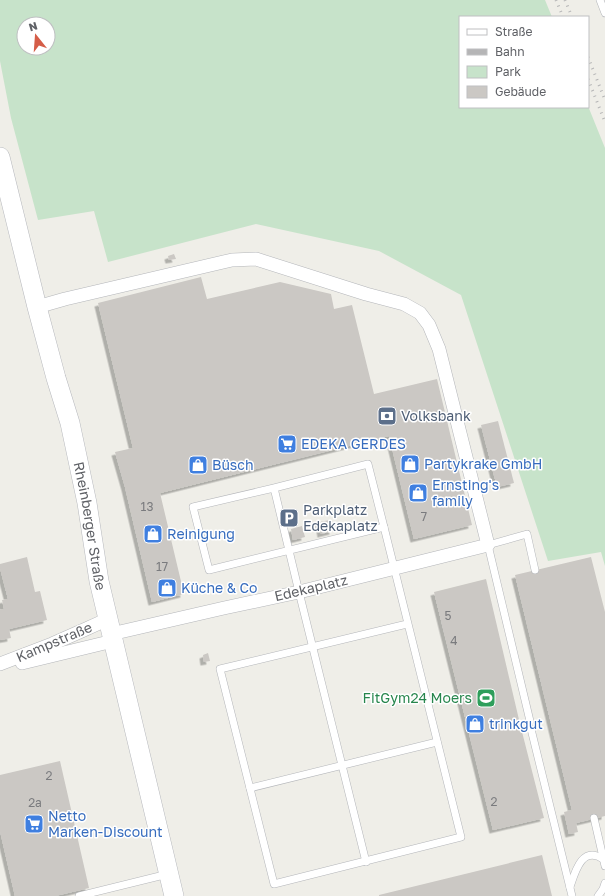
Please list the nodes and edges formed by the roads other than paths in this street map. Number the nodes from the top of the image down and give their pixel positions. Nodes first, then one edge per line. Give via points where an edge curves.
1 (600, 0) edge
2 (605, 13) edge
3 (0, 156) edge
4 (37, 307) junction
5 (274, 488) junction
6 (384, 527) junction
7 (488, 545) junction
8 (289, 551) junction
9 (394, 568) junction
10 (535, 570) dead end
11 (299, 592) junction
12 (407, 624) junction
13 (111, 632) junction
14 (313, 646) junction
15 (0, 666) edge
16 (530, 721) dead end
17 (531, 729) dead end
18 (437, 742) junction
19 (342, 765) junction
20 (250, 788) junction
21 (594, 818) dead end
22 (366, 862) junction
23 (604, 862) edge
24 (168, 874) junction
25 (605, 882) edge
26 (570, 888) junction
27 (79, 896) edge
28 (174, 896) edge
29 (572, 896) edge
30 (598, 896) edge

1 - 2 lane
3 - 4 main road, Rheinberger Straße
4 - 7 street via 232,260 256,259 404,304 420,313 429,325 439,349
4 - 13 main road, Rheinberger Straße via 73,436 99,581
5 - 6 lane via 368,464
5 - 8 lane
5 - 8 lane via 193,507 208,570
6 - 8 lane
6 - 9 lane
7 - 9 street, Edekaplatz
7 - 10 lane via 527,534
7 - 16 lane
8 - 11 lane
9 - 11 street, Edekaplatz
9 - 12 lane
11 - 13 street, Edekaplatz
11 - 14 lane
12 - 14 lane
12 - 18 lane
13 - 15 street, Kampstraße via 32,661
13 - 15 street, Kampstraße via 86,629
13 - 24 main road, Rheinberger Straße
14 - 19 lane
14 - 20 lane via 220,669
17 - 26 lane
18 - 19 lane
18 - 22 lane via 461,837
19 - 20 lane
19 - 22 lane
20 - 22 lane via 274,884
21 - 23 lane
23 - 26 lane via 598,856 585,857 575,872
24 - 27 lane
24 - 28 main road, Rheinberger Straße
25 - 30 lane
26 - 29 lane

